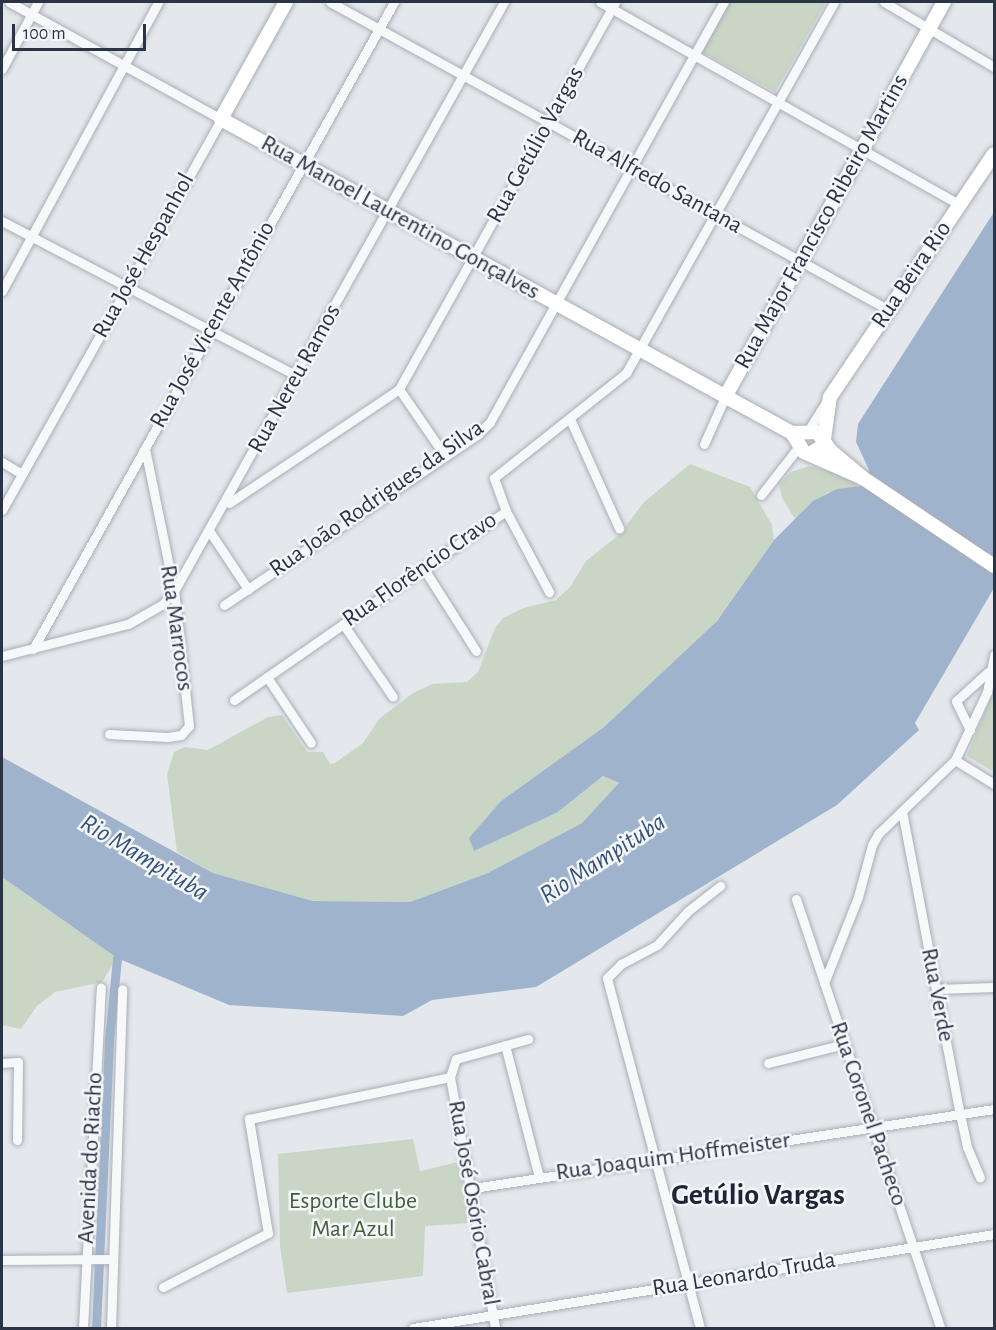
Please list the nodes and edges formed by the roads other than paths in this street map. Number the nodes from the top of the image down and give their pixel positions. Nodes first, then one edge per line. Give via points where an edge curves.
1 (9, 2) edge
2 (38, 2) edge
3 (158, 2) edge
4 (286, 2) edge
5 (330, 2) edge
6 (394, 2) edge
7 (504, 2) edge
8 (600, 2) edge
9 (724, 2) edge
10 (834, 2) edge
11 (884, 2) edge
12 (944, 2) edge
13 (614, 5) edge
14 (31, 14) junction
15 (929, 27) junction
16 (379, 28) junction
17 (694, 54) junction
18 (124, 66) junction
19 (994, 67) edge
20 (2, 69) edge
21 (463, 75) junction
22 (778, 101) junction
23 (221, 119) junction
24 (548, 122) junction
25 (862, 148) junction
26 (994, 154) edge
27 (303, 164) junction
28 (631, 168) junction
29 (960, 205) junction
30 (388, 211) junction
31 (715, 214) junction
32 (2, 221) edge
33 (31, 237) junction
34 (473, 258) junction
35 (800, 261) junction
36 (126, 287) junction
37 (2, 291) edge
38 (556, 304) junction
39 (889, 310) junction
40 (210, 331) junction
41 (640, 350) junction
42 (297, 376) junction
43 (399, 389) junction
44 (725, 397) junction
45 (830, 397) junction
46 (570, 419) junction
47 (808, 431) junction
48 (823, 441) junction
49 (704, 444) dead end
50 (800, 444) junction
51 (145, 448) junction
52 (445, 456) junction
53 (2, 462) edge
54 (22, 474) junction
55 (863, 478) junction
56 (761, 495) dead end
57 (226, 505) junction
58 (2, 510) edge
59 (506, 511) junction
60 (620, 528) dead end
61 (210, 532) junction
62 (994, 566) edge
63 (424, 569) junction
64 (248, 589) junction
65 (174, 591) junction
66 (549, 591) dead end
67 (224, 605) dead end
68 (343, 624) junction
69 (33, 649) junction
70 (476, 651) dead end
71 (994, 655) edge
72 (2, 656) edge
73 (991, 673) edge
74 (267, 677) junction
75 (393, 697) dead end
76 (234, 700) dead end
77 (970, 730) junction
78 (109, 734) dead end
79 (311, 743) dead end
80 (955, 760) junction
81 (994, 785) edge
82 (902, 812) junction
83 (720, 886) dead end
84 (796, 899) dead end
85 (824, 983) junction
86 (100, 987) dead end
87 (994, 987) edge
88 (122, 989) dead end
89 (936, 989) junction
90 (528, 1039) dead end
91 (844, 1044) junction
92 (505, 1045) junction
93 (97, 1051) junction
94 (117, 1053) junction
95 (2, 1063) edge
96 (768, 1063) dead end
97 (450, 1077) junction
98 (994, 1109) edge
99 (960, 1114) junction
100 (873, 1128) junction
101 (17, 1140) dead end
102 (654, 1160) junction
103 (539, 1177) junction
104 (980, 1177) dead end
105 (472, 1188) junction
106 (994, 1234) edge
107 (913, 1247) junction
108 (86, 1259) junction
109 (112, 1259) junction
110 (2, 1260) edge
111 (687, 1284) junction
112 (162, 1287) dead end
113 (493, 1316) junction
114 (83, 1329) edge
115 (111, 1329) edge
116 (413, 1329) edge
117 (495, 1329) edge
118 (700, 1329) edge
119 (940, 1329) edge

1 - 14 street, Rua Manoel Laurentino Gonçalves
2 - 14 street
3 - 18 street
4 - 23 main road, Rua José Hespanhol
5 - 16 street, Rua Alfredo Santana
6 - 16 street, Rua José Vicente Antônio
7 - 21 street, Rua Nereu Ramos
8 - 13 street
9 - 17 street, Rua João Rodrigues da Silva
10 - 22 street, Rua Florêncio Cravo
11 - 15 street
12 - 15 main road, Rua Major Francisco Ribeiro Martins
13 - 17 street
13 - 24 street, Rua Getúlio Vargas
14 - 18 street, Rua Manoel Laurentino Gonçalves
14 - 20 street
15 - 19 street
15 - 25 main road, Rua Major Francisco Ribeiro Martins
16 - 21 street, Rua Alfredo Santana
16 - 27 street, Rua José Vicente Antônio
17 - 22 street
17 - 28 street, Rua João Rodrigues da Silva
18 - 23 street, Rua Manoel Laurentino Gonçalves
18 - 33 street
21 - 24 street, Rua Alfredo Santana
21 - 30 street, Rua Nereu Ramos
22 - 25 street
22 - 31 street, Rua Florêncio Cravo
23 - 27 main road, Rua Manoel Laurentino Gonçalves
23 - 36 street, Rua José Hespanhol
24 - 28 street, Rua Alfredo Santana
24 - 34 street, Rua Getúlio Vargas
25 - 29 street
25 - 35 main road, Rua Major Francisco Ribeiro Martins
26 - 29 main road, Rua Beira Rio
27 - 30 main road, Rua Manoel Laurentino Gonçalves
27 - 40 street, Rua José Vicente Antônio
28 - 31 street, Rua Alfredo Santana
28 - 38 street, Rua João Rodrigues da Silva
29 - 39 main road, Rua Beira Rio
30 - 34 main road, Rua Manoel Laurentino Gonçalves
30 - 42 street, Rua Nereu Ramos
31 - 35 street, Rua Alfredo Santana
31 - 41 street, Rua Florêncio Cravo
32 - 33 street
33 - 36 street
33 - 37 street
34 - 38 main road, Rua Manoel Laurentino Gonçalves
34 - 43 street, Rua Getúlio Vargas
35 - 39 street, Rua Alfredo Santana
35 - 44 main road, Rua Major Francisco Ribeiro Martins
36 - 40 street
36 - 54 street, Rua José Hespanhol
38 - 41 main road, Rua Manoel Laurentino Gonçalves
38 - 52 street, Rua João Rodrigues da Silva via 490,422
39 - 45 main road, Rua Beira Rio
40 - 42 street
40 - 51 street, Rua José Vicente Antônio
41 - 44 main road, Rua Manoel Laurentino Gonçalves
41 - 46 street, Rua Florêncio Cravo via 621,379
42 - 57 street, Rua Nereu Ramos
43 - 52 street
43 - 57 street, Rua Getúlio Vargas
44 - 49 street, Rua Major Francisco Ribeiro Martins
44 - 50 main road, Rua Manoel Laurentino Gonçalves
45 - 47 street, Rua Beira Rio
45 - 48 main road, Rua Beira Rio
46 - 59 street, Rua Florêncio Cravo via 494,478
46 - 60 street
47 - 48 main road via 817,432
47 - 50 main road
48 - 50 main road via 820,451
48 - 55 main road
50 - 55 main road, Rua Manoel Laurentino Gonçalves
50 - 56 street
51 - 65 street, Rua Marrocos
51 - 69 street, Rua José Vicente Antônio
52 - 64 street, Rua João Rodrigues da Silva
53 - 54 street
54 - 58 street, Rua José Hespanhol
55 - 62 main road
57 - 61 street, Rua Nereu Ramos
59 - 63 street, Rua Florêncio Cravo
59 - 66 street
61 - 64 street
61 - 65 street, Rua Nereu Ramos
63 - 68 street, Rua Florêncio Cravo
63 - 70 street
64 - 67 street, Rua João Rodrigues da Silva
65 - 69 street, Rua Nereu Ramos via 139,619
65 - 78 street, Rua Marrocos via 187,731 168,737
68 - 74 street, Rua Florêncio Cravo
68 - 75 street
69 - 72 street, Rua Nereu Ramos
71 - 73 street
73 - 77 street
73 - 77 street via 956,701
74 - 76 street, Rua Florêncio Cravo
74 - 79 street
77 - 80 street
80 - 81 street
80 - 82 street
82 - 85 street via 872,845 858,897
82 - 89 street, Rua Verde
83 - 102 street via 688,911 657,945 621,964 607,978
84 - 85 street, Rua Coronel Pacheco
85 - 91 street, Rua Coronel Pacheco
86 - 93 street, Avenida do Riacho
87 - 89 street
88 - 94 street, Avenida do Riacho
89 - 99 street, Rua Verde
90 - 92 street
91 - 96 street
91 - 100 street, Rua Coronel Pacheco
92 - 97 street via 456,1059
92 - 103 street
93 - 94 street
93 - 108 street, Avenida do Riacho
94 - 109 street, Avenida do Riacho
95 - 101 street via 18,1062
97 - 105 street, Rua José Osório Cabral
97 - 112 street via 249,1119 268,1233
98 - 99 street, Rua Joaquim Hoffmeister
99 - 100 street, Rua Joaquim Hoffmeister
99 - 104 street, Rua Verde
100 - 102 street, Rua Joaquim Hoffmeister
100 - 107 street, Rua Coronel Pacheco
102 - 103 street, Rua Joaquim Hoffmeister
102 - 111 street
103 - 105 street, Rua Joaquim Hoffmeister
105 - 113 street, Rua José Osório Cabral
106 - 107 street, Rua Leonardo Truda
107 - 111 street, Rua Leonardo Truda
107 - 119 street, Rua Coronel Pacheco
108 - 109 street
108 - 110 street
108 - 114 street, Avenida do Riacho
109 - 115 street, Avenida do Riacho
111 - 113 street, Rua Leonardo Truda
111 - 118 street
113 - 116 street, Rua Leonardo Truda
113 - 117 street, Rua José Osório Cabral

